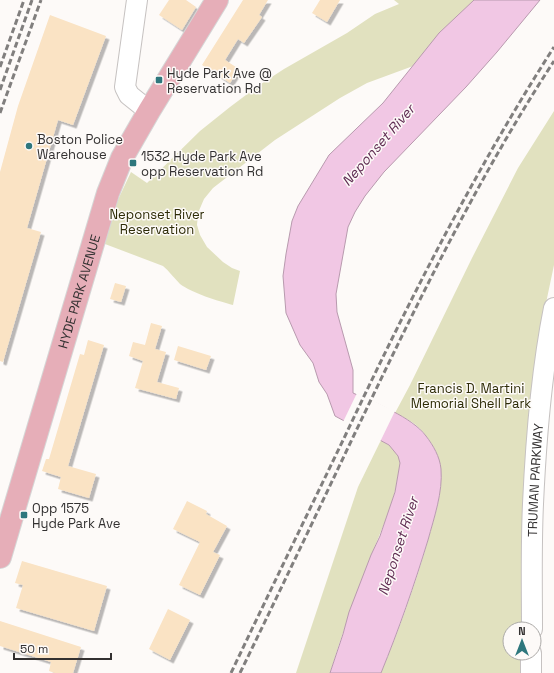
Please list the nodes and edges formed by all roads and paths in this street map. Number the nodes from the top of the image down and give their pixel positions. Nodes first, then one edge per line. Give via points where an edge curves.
1 (138, 0) edge
2 (217, 0) edge
3 (149, 111) junction
4 (554, 308) edge
5 (0, 557) edge
6 (532, 621) edge
7 (531, 661) edge
8 (531, 673) edge

1 - 3 main road via 125,87 129,95
2 - 3 main road, HYDE PARK AVENUE
3 - 5 main road, HYDE PARK AVENUE via 122,158 108,193
4 - 6 main road, TRUMAN PARKWAY via 542,379 535,456
7 - 8 main road

